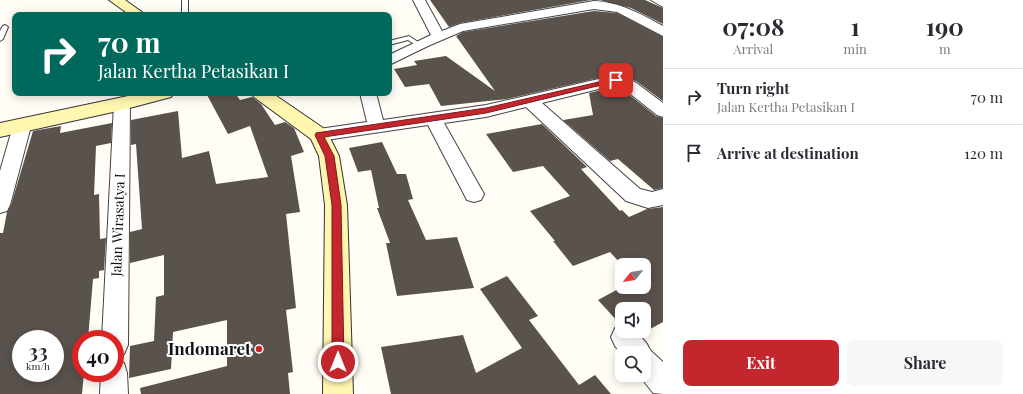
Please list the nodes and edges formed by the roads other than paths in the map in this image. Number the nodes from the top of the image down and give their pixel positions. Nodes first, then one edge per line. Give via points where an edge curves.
1 (116, 0) edge
2 (185, 0) edge
3 (419, 0) edge
4 (657, 0) edge
5 (663, 3) edge
6 (575, 4) edge
7 (134, 12) edge
8 (185, 12) edge
9 (5, 27) dead end
10 (660, 27) edge
11 (438, 36) junction
12 (0, 39) edge
13 (392, 42) edge
14 (419, 45) junction
15 (393, 59) edge
16 (153, 96) edge
17 (264, 96) edge
18 (368, 96) edge
19 (529, 100) junction
20 (122, 104) junction
21 (663, 110) edge
22 (433, 118) junction
23 (376, 125) junction
24 (22, 126) junction
25 (0, 130) edge
26 (319, 135) junction
27 (474, 194) dead end
28 (663, 197) edge
29 (0, 205) edge
30 (115, 330) edge
31 (651, 369) edge
32 (114, 382) edge
33 (663, 383) edge
34 (114, 394) edge
35 (338, 394) edge

1 - 7 street
2 - 8 lane
3 - 11 street
4 - 5 street
6 - 10 street via 605,4
6 - 11 street via 460,28
9 - 12 lane
11 - 14 street
13 - 14 lane via 409,38
14 - 15 street
16 - 20 street
17 - 26 street
18 - 23 street
19 - 21 street via 616,80 629,85
19 - 22 street via 486,111
19 - 28 street via 633,195 647,201
20 - 24 street
20 - 30 street, Jalan Wirasatya I
22 - 23 street
22 - 27 street
23 - 26 street
24 - 25 street
24 - 29 street
26 - 35 street via 329,156 336,205
31 - 33 street
32 - 34 street

